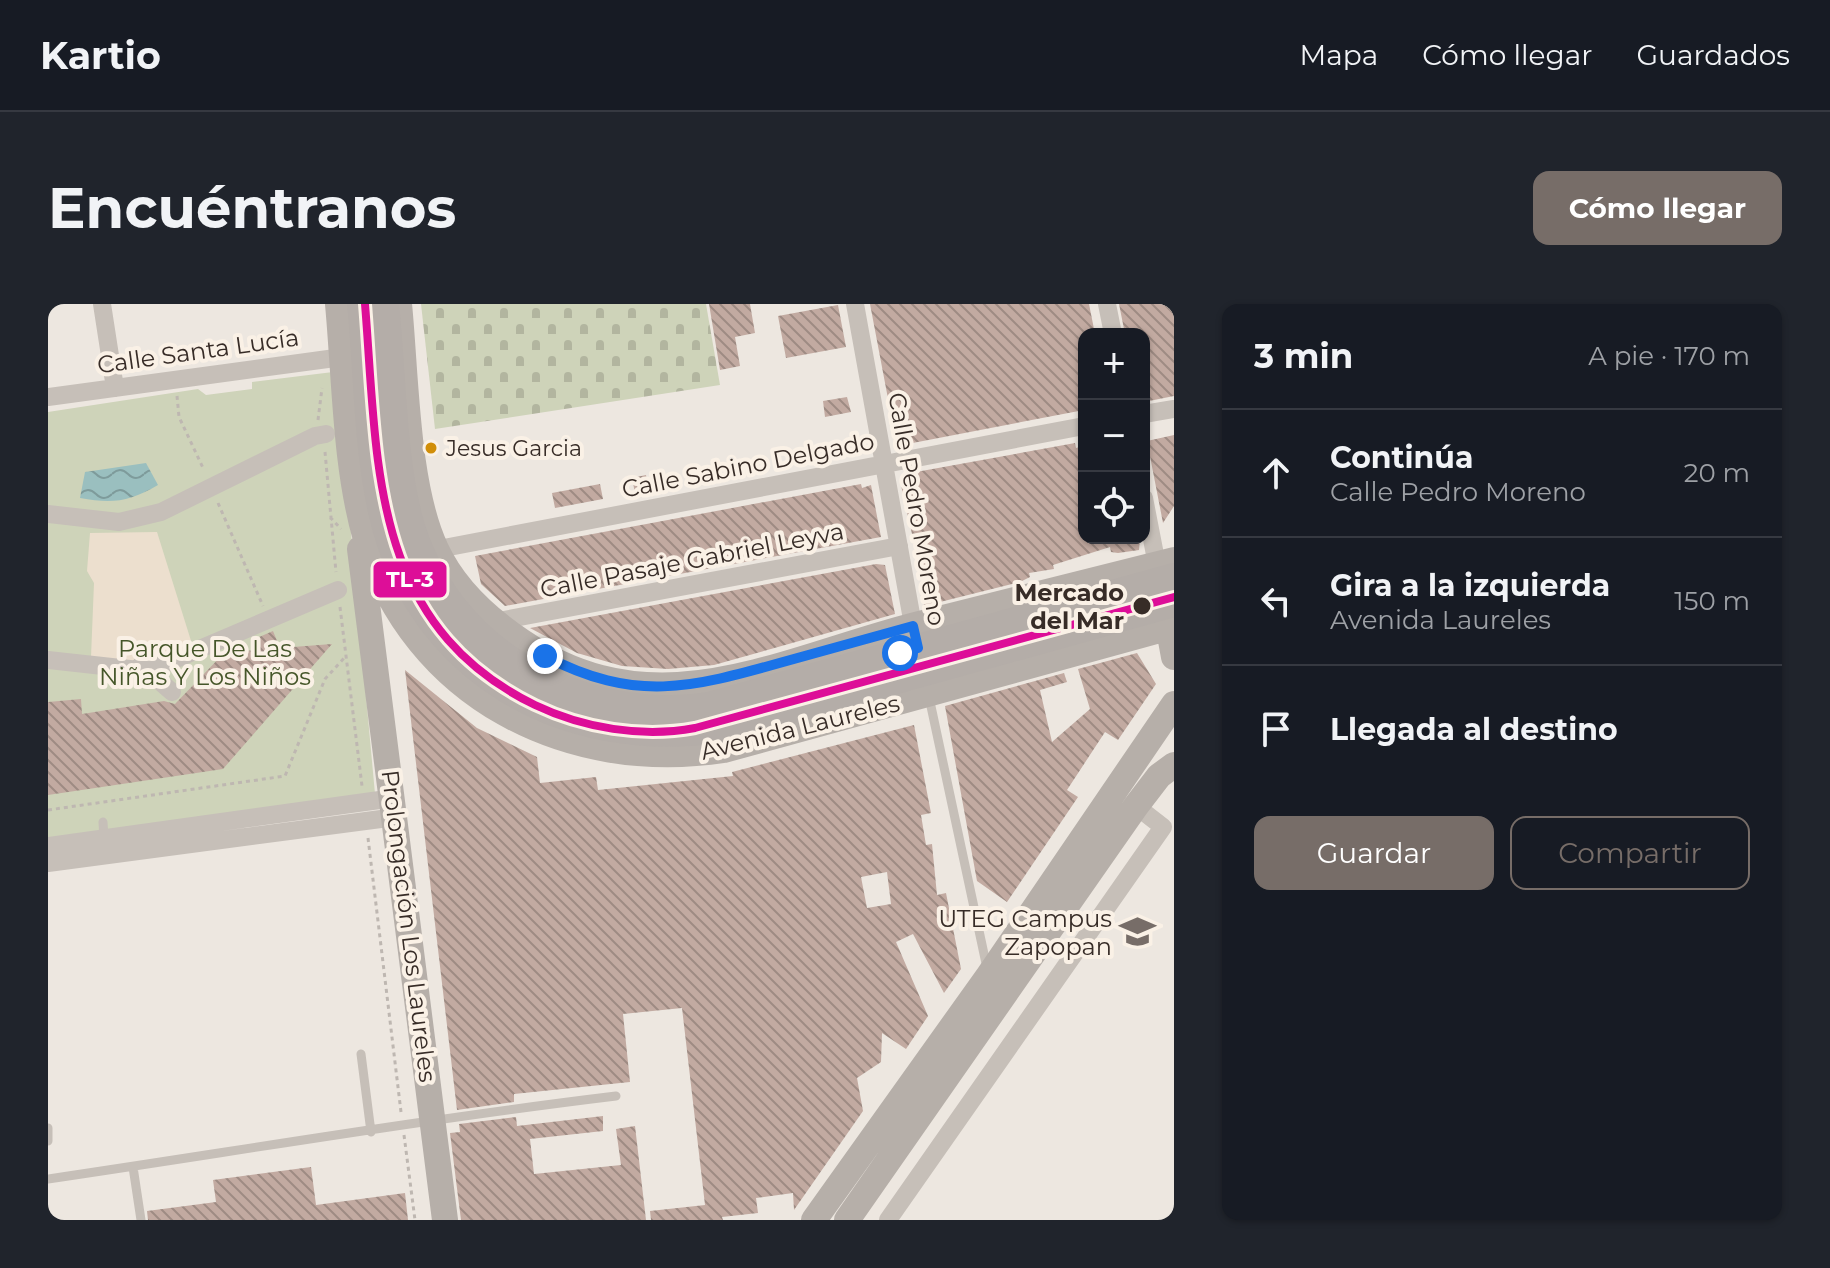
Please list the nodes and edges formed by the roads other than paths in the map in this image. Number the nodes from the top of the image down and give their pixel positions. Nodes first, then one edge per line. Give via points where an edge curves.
1 (102, 304) edge
2 (338, 304) edge
3 (361, 304) edge
4 (385, 304) edge
5 (399, 304) edge
6 (855, 304) edge
7 (1107, 304) edge
8 (1112, 328) edge
9 (373, 353) junction
10 (115, 388) junction
11 (48, 397) edge
12 (1174, 409) edge
13 (1150, 413) edge
14 (1078, 427) edge
15 (323, 435) road end
16 (885, 463) junction
17 (48, 514) edge
18 (360, 515) junction
19 (1150, 522) edge
20 (899, 546) junction
21 (429, 551) junction
22 (338, 590) dead end
23 (1168, 593) edge
24 (406, 622) junction
25 (493, 622) junction
26 (372, 633) junction
27 (1174, 657) edge
28 (48, 660) edge
29 (921, 660) junction
30 (144, 667) junction
31 (172, 692) dead end
32 (1174, 704) edge
33 (1174, 765) edge
34 (1136, 806) junction
35 (395, 808) junction
36 (48, 846) edge
37 (48, 863) edge
38 (1022, 968) junction
39 (989, 975) junction
40 (1048, 988) junction
41 (998, 1002) junction
42 (982, 1026) junction
43 (1010, 1044) junction
44 (361, 1054) dead end
45 (616, 1096) dead end
46 (433, 1121) junction
47 (48, 1128) edge
48 (371, 1132) junction
49 (48, 1141) edge
50 (133, 1167) junction
51 (48, 1179) edge
52 (852, 1213) edge
53 (141, 1220) edge
54 (445, 1220) edge
55 (814, 1220) edge
56 (881, 1220) edge
57 (888, 1220) edge

1 - 10 street
2 - 9 main road, Avenida Laureles
3 - 9 main road, Avenida Laureles
4 - 9 main road, Avenida Laureles
5 - 9 main road, Avenida Laureles
6 - 16 street, Calle Pedro Moreno
7 - 8 street
9 - 10 street, Calle Santa Lucía
9 - 18 main road, Avenida Laureles
9 - 21 main road, Avenida Laureles via 404,498
9 - 29 main road, Avenida Laureles via 378,488 403,573 453,646 523,698 613,731 669,735 720,729
10 - 11 street, Calle Santa Lucía
12 - 13 street
14 - 16 street, Calle Sabino Delgado
15 - 17 street via 161,512 119,522
16 - 20 street, Calle Pedro Moreno
16 - 21 street, Calle Sabino Delgado
18 - 24 main road, Avenida Laureles via 374,562
18 - 26 main road, Prolongación Los Laureles via 360,562
19 - 23 street
20 - 25 street, Calle Pasaje Gabriel Leyva
20 - 29 street, Calle Pedro Moreno
21 - 25 main road, Avenida Laureles
21 - 29 main road, Avenida Laureles via 463,617 516,665 576,695 627,708 709,706
22 - 30 street
23 - 27 main road
23 - 29 main road, Avenida Laureles
23 - 29 main road, Avenida Laureles
24 - 26 main road via 389,619
24 - 29 main road, Avenida Laureles via 438,661 485,700 553,736 609,752 670,757 724,750
25 - 29 main road, Avenida Laureles via 573,670 654,688
26 - 35 main road, Prolongación Los Laureles
28 - 30 street
29 - 39 lane, Calle Pedro Moreno
30 - 31 street
32 - 39 main road
33 - 34 main road
34 - 38 main road
34 - 40 street via 1163,827
35 - 36 street via 103,830
35 - 37 street
35 - 46 main road, Prolongación Los Laureles
38 - 40 street
38 - 41 main road
39 - 41 lane, Calle Pedro Moreno
39 - 55 main road
40 - 43 street
41 - 42 main road
42 - 43 street
42 - 52 main road
43 - 57 street
44 - 48 lane
45 - 46 lane
46 - 48 lane
46 - 54 main road, Prolongación Los Laureles
47 - 49 lane
48 - 50 lane
50 - 51 lane
50 - 53 lane
52 - 56 street

